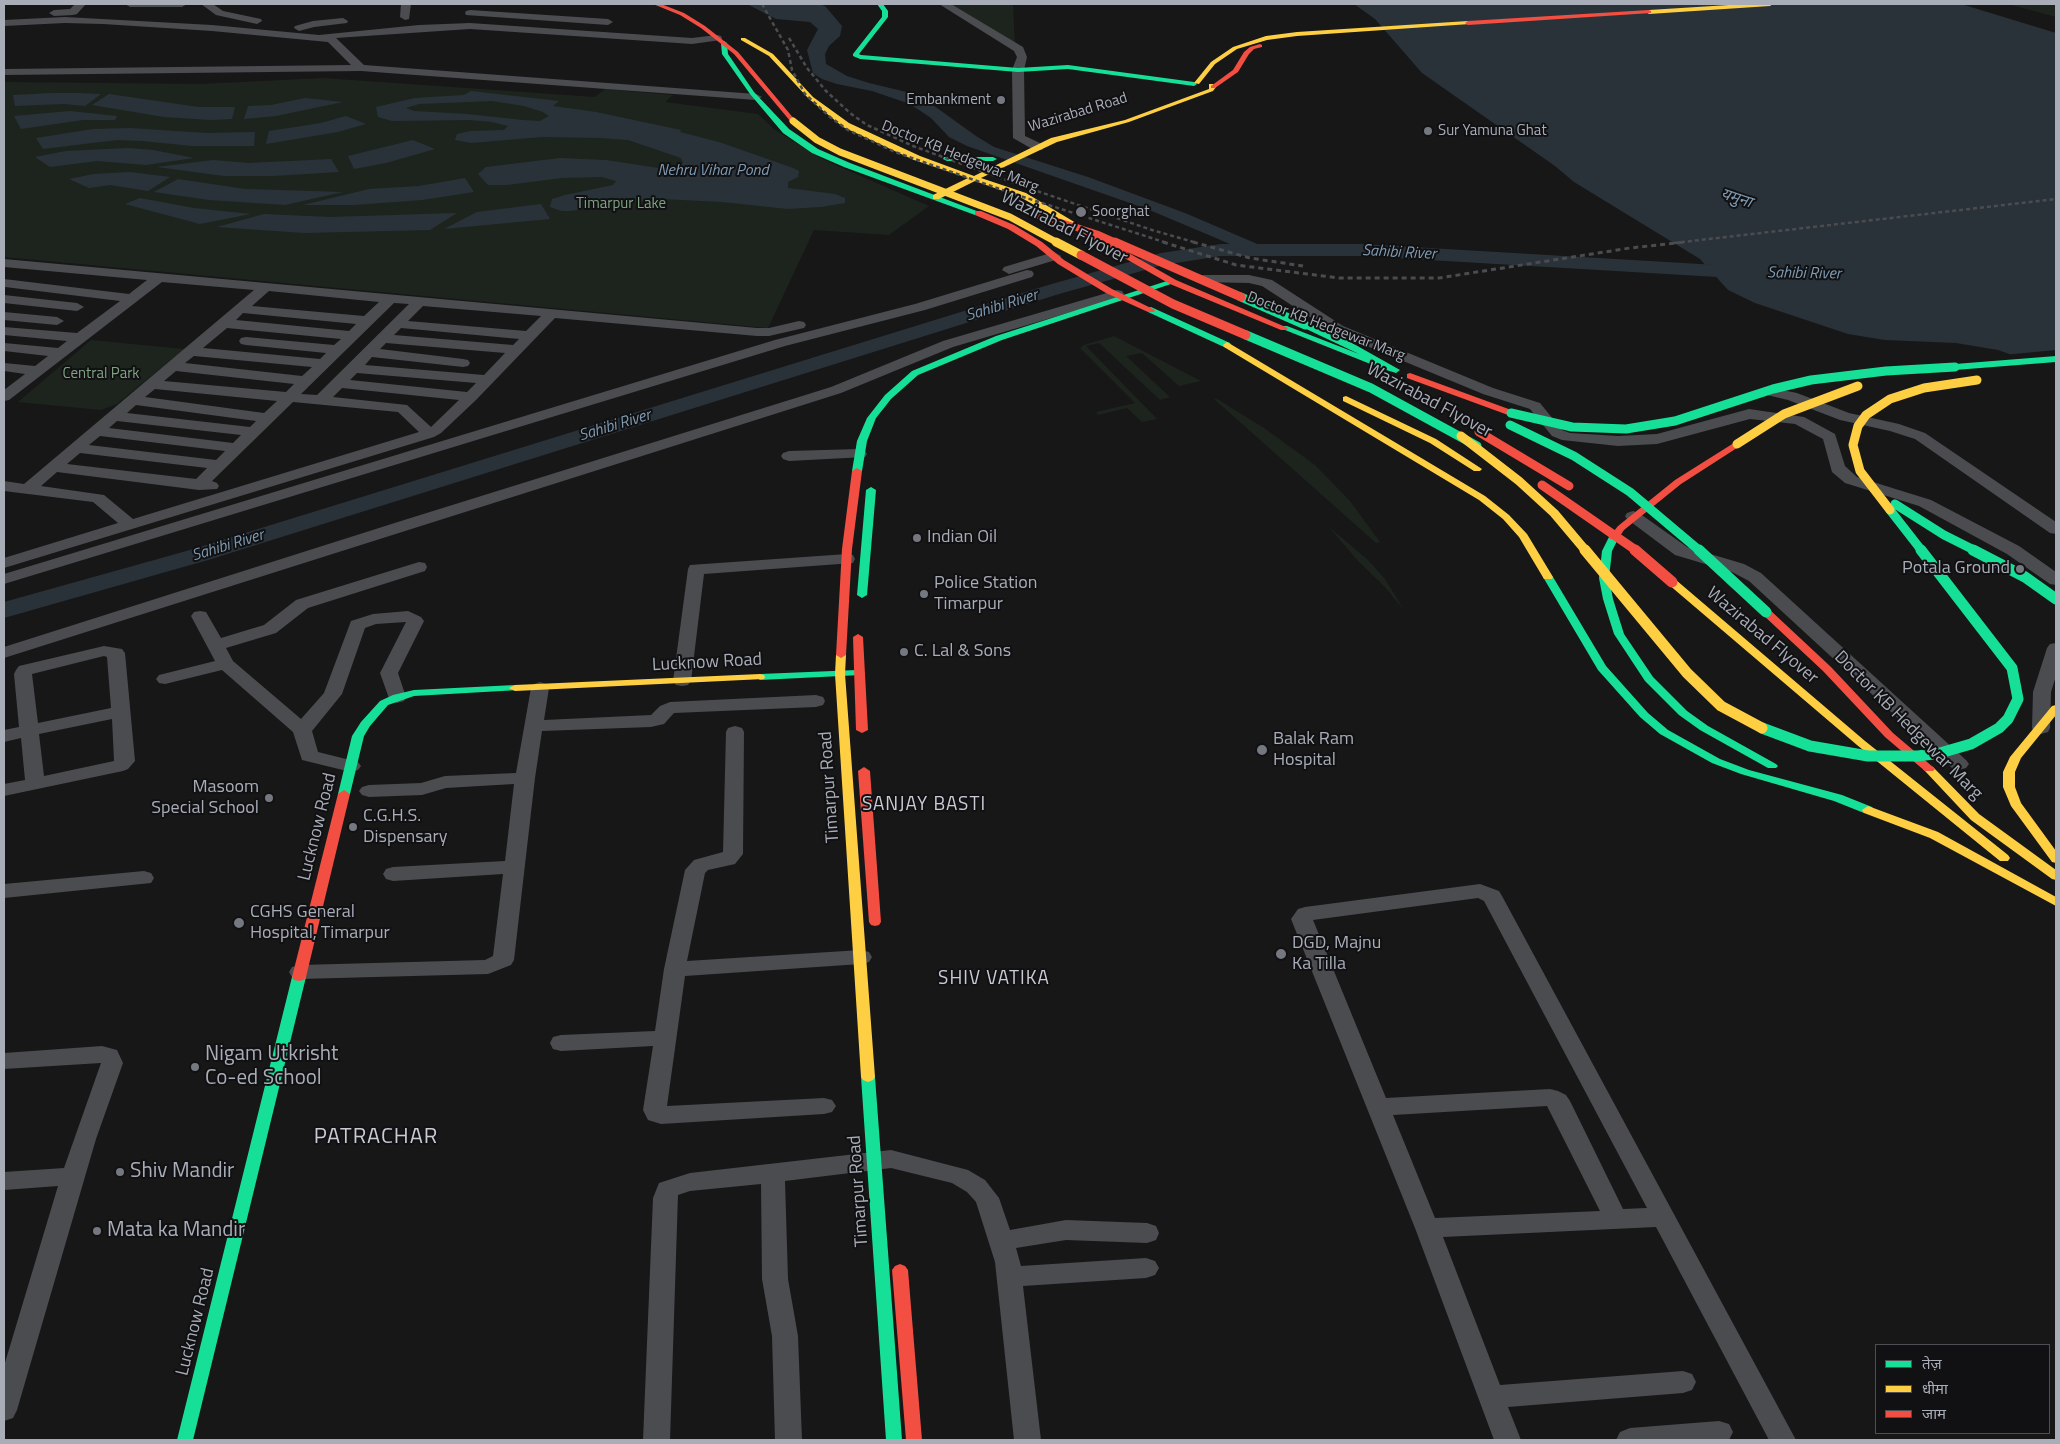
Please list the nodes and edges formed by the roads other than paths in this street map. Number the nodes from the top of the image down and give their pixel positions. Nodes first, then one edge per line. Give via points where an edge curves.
1 (81, 4) edge
2 (130, 4) edge
3 (182, 4) edge
4 (232, 4) edge
5 (406, 4) edge
6 (656, 4) edge
7 (880, 4) edge
8 (944, 4) edge
9 (1770, 4) edge
10 (208, 6) edge
11 (36, 14) junction
12 (459, 14) dead end
13 (314, 15) dead end
14 (404, 17) dead end
15 (357, 20) dead end
16 (608, 22) dead end
17 (4, 23) edge
18 (302, 27) junction
19 (1379, 29) junction
20 (327, 37) junction
21 (721, 40) junction
22 (756, 56) dead end
23 (361, 68) junction
24 (1018, 70) junction
25 (4, 73) edge
26 (776, 83) dead end
27 (1198, 87) junction
28 (756, 97) junction
29 (795, 105) dead end
30 (810, 120) dead end
31 (1030, 146) junction
32 (917, 158) junction
33 (993, 159) junction
34 (1004, 162) junction
35 (962, 173) junction
36 (873, 175) junction
37 (978, 178) junction
38 (920, 191) junction
39 (1024, 196) junction
40 (936, 197) junction
41 (1018, 208) junction
42 (970, 211) junction
43 (1053, 213) junction
44 (1010, 227) junction
45 (1058, 259) junction
46 (4, 263) edge
47 (33, 266) junction
48 (1027, 274) dead end
49 (158, 278) junction
50 (4, 284) edge
51 (1180, 285) junction
52 (265, 288) junction
53 (1117, 294) junction
54 (132, 298) junction
55 (4, 299) edge
56 (390, 299) junction
57 (420, 302) junction
58 (1138, 302) junction
59 (240, 309) junction
60 (552, 313) junction
61 (4, 316) edge
62 (57, 321) junction
63 (368, 321) junction
64 (223, 323) junction
65 (398, 324) junction
66 (4, 331) edge
67 (40, 335) junction
68 (352, 336) junction
69 (530, 336) junction
70 (80, 338) junction
71 (383, 338) junction
72 (246, 341) dead end
73 (1226, 345) junction
74 (4, 347) edge
75 (478, 347) junction
76 (338, 350) junction
77 (516, 350) junction
78 (190, 351) junction
79 (369, 352) junction
80 (62, 353) junction
81 (2056, 359) edge
82 (463, 363) junction
83 (323, 364) junction
84 (172, 366) junction
85 (4, 367) edge
86 (1955, 367) junction
87 (353, 368) junction
88 (1396, 370) junction
89 (37, 371) junction
90 (1410, 376) junction
91 (451, 377) junction
92 (1982, 379) dead end
93 (306, 380) junction
94 (488, 380) junction
95 (339, 383) junction
96 (4, 384) edge
97 (151, 384) junction
98 (19, 386) junction
99 (1408, 395) dead end
100 (4, 397) edge
101 (471, 397) junction
102 (289, 398) junction
103 (132, 400) junction
104 (321, 400) junction
105 (891, 412) dead end
106 (113, 416) junction
107 (268, 418) junction
108 (1469, 427) dead end
109 (1696, 429) junction
110 (96, 431) junction
111 (254, 432) junction
112 (429, 434) junction
113 (1461, 436) junction
114 (76, 448) junction
115 (237, 448) junction
116 (859, 454) junction
117 (788, 456) dead end
118 (220, 465) junction
119 (54, 467) junction
120 (1480, 472) dead end
121 (1867, 480) junction
122 (871, 482) dead end
123 (199, 485) junction
124 (4, 486) edge
125 (28, 489) junction
126 (244, 490) junction
127 (1580, 493) dead end
128 (1616, 518) dead end
129 (1634, 524) junction
130 (131, 525) junction
131 (2056, 529) edge
132 (847, 559) junction
133 (1578, 560) dead end
134 (4, 563) edge
135 (419, 568) dead end
136 (4, 579) edge
137 (2056, 580) edge
138 (2056, 600) edge
139 (860, 608) dead end
140 (200, 616) dead end
141 (858, 627) dead end
142 (216, 645) junction
143 (1666, 647) junction
144 (2056, 648) edge
145 (4, 653) edge
146 (226, 664) junction
147 (859, 672) junction
148 (840, 674) junction
149 (164, 678) dead end
150 (682, 681) junction
151 (540, 688) junction
152 (1833, 693) dead end
153 (397, 697) junction
154 (816, 701) dead end
155 (2056, 708) edge
156 (121, 712) junction
157 (534, 726) junction
158 (302, 730) junction
159 (29, 731) junction
160 (735, 732) dead end
161 (2043, 732) edge
162 (1889, 735) junction
163 (4, 736) edge
164 (862, 739) dead end
165 (864, 758) dead end
166 (1959, 764) dead end
167 (351, 766) junction
168 (526, 778) junction
169 (35, 784) junction
170 (4, 790) edge
171 (370, 791) dead end
172 (1838, 798) junction
173 (2056, 859) edge
174 (515, 867) junction
175 (393, 874) dead end
176 (2056, 876) edge
177 (144, 878) dead end
178 (4, 891) edge
179 (2056, 901) edge
180 (876, 937) dead end
181 (861, 957) junction
182 (675, 969) junction
183 (300, 972) junction
184 (665, 1038) junction
185 (561, 1043) dead end
186 (4, 1061) edge
187 (824, 1106) dead end
188 (1378, 1107) junction
189 (887, 1158) junction
190 (773, 1174) junction
191 (74, 1176) junction
192 (4, 1182) edge
193 (1663, 1217) junction
194 (1616, 1219) junction
195 (1427, 1228) junction
196 (1147, 1233) dead end
197 (1001, 1241) junction
198 (899, 1256) dead end
199 (1146, 1268) dead end
200 (1009, 1277) junction
201 (1683, 1382) dead end
202 (5, 1397) edge
203 (1490, 1397) junction
204 (1719, 1432) dead end
205 (185, 1440) edge
206 (656, 1440) edge
207 (789, 1440) edge
208 (894, 1440) edge
209 (914, 1440) edge
210 (1028, 1440) edge
211 (1507, 1440) edge
212 (1630, 1440) edge
213 (1783, 1440) edge

1 - 11 street via 71,12
2 - 3 street
4 - 10 street
5 - 14 street
6 - 21 main road via 682,14
7 - 24 main road via 885,18 855,55
8 - 24 street, Wazirabad Road via 1019,49 1022,56
9 - 19 main road, Wazirabad Road
10 - 18 street via 232,17
11 - 17 street
11 - 20 street
12 - 16 street
13 - 18 street
15 - 18 street
18 - 20 street
19 - 27 main road, Wazirabad Road via 1252,48 1236,71
19 - 27 main road, Wazirabad Road via 1281,36 1244,43 1212,65
20 - 21 street via 470,26 692,41
20 - 23 street
21 - 28 main road via 725,54
21 - 113 main road, Wazirabad Flyover, bridge via 737,54 793,121 817,140 840,152 1010,216 1173,304 1371,388
22 - 32 main road, Doctor KB Hedgewar Marg via 740,36 771,55 828,113 846,125
23 - 25 street
23 - 28 street
24 - 27 main road via 1068,68 1170,79
24 - 31 street, Wazirabad Road via 1019,138
26 - 29 main road
27 - 31 main road, Wazirabad Road via 1158,105 1058,132
28 - 36 main road via 786,131 815,151
30 - 41 main road, Wazirabad Flyover via 842,142 886,163
31 - 33 main road, Wazirabad Road
31 - 34 main road, Wazirabad Road
32 - 33 main road
32 - 35 main road, Doctor KB Hedgewar Marg
32 - 36 main road
33 - 35 main road, Wazirabad Road
34 - 37 main road, Wazirabad Road
34 - 39 main road via 1001,174
35 - 37 main road, Doctor KB Hedgewar Marg
35 - 38 main road, Wazirabad Road
36 - 38 main road
37 - 39 main road, Doctor KB Hedgewar Marg
37 - 40 main road, Wazirabad Road
38 - 40 main road
39 - 42 main road
39 - 43 main road, Doctor KB Hedgewar Marg
40 - 42 main road
41 - 88 main road, bridge via 1097,234 1342,341
41 - 99 main road, Wazirabad Flyover via 1177,295
42 - 44 main road
43 - 44 main road
43 - 51 main road, Doctor KB Hedgewar Marg
44 - 45 main road
45 - 53 main road
45 - 60 street via 769,332
46 - 47 street
47 - 49 street
47 - 50 street
48 - 136 street via 920,307 780,343
49 - 52 street
49 - 54 street
50 - 54 street
51 - 53 main road, Timarpur Road
51 - 58 main road
51 - 88 main road, Doctor KB Hedgewar Marg
51 - 109 street via 1196,279 1267,283 1338,330 1488,391 1535,406 1562,436 1637,440
52 - 56 street
52 - 59 street
53 - 58 main road
53 - 116 main road, Timarpur Road via 915,373 888,397 872,418
53 - 145 street via 948,344 836,390
54 - 70 street
55 - 62 street via 77,307
56 - 57 street
56 - 63 street
57 - 60 street
57 - 65 street
58 - 73 main road
58 - 105 main road via 1022,338 959,362 921,380
59 - 63 street
59 - 64 street
60 - 69 street
61 - 62 street
62 - 67 street
63 - 68 street
64 - 68 street
64 - 78 street
65 - 69 street
65 - 71 street
66 - 67 street
67 - 70 street
68 - 76 street
69 - 77 street
70 - 80 street
71 - 75 street
71 - 79 street
72 - 76 street
73 - 120 main road via 1433,441
73 - 172 main road via 1501,512 1523,536 1602,668 1644,715 1664,732 1716,762
74 - 80 street
75 - 77 street
75 - 82 street
76 - 83 street
77 - 94 street
78 - 83 street
78 - 84 street
79 - 82 street
79 - 87 street
80 - 89 street
81 - 86 main road
82 - 91 street
83 - 93 street
84 - 93 street
84 - 97 street
85 - 89 street
86 - 90 main road, bridge via 1811,380 1675,421 1626,429 1572,426 1511,413
86 - 129 main road, bridge via 1825,396 1784,414 1678,482
87 - 91 street
87 - 95 street
88 - 90 main road, Doctor KB Hedgewar Marg
89 - 98 street
90 - 162 main road, Doctor KB Hedgewar Marg, bridge via 1574,456 1630,492 1676,529 1827,669
91 - 94 street
92 - 121 main road, bridge via 1906,392 1866,415 1858,426 1853,445 1855,458
93 - 102 street
94 - 101 street
95 - 101 street
95 - 104 street
96 - 98 street
97 - 102 street
97 - 103 street
98 - 100 street
101 - 112 street
102 - 104 street
102 - 107 street
103 - 106 street
103 - 107 street
104 - 112 street via 402,408
106 - 110 street
106 - 111 street
107 - 111 street
108 - 127 main road, Wazirabad Flyover, bridge
109 - 131 street via 1729,398 1739,393 1753,390 1785,394 1845,417 1920,436
109 - 137 street via 1749,414 1799,420 1830,437 1837,466 1845,476 1859,484 1925,503 2013,550
110 - 114 street
110 - 115 street
111 - 115 street
112 - 126 street
113 - 143 main road, bridge via 1554,513
113 - 179 main road, Wazirabad Flyover, bridge via 1584,513 1638,552 1861,743
114 - 118 street
114 - 119 street
115 - 118 street
116 - 117 street
116 - 132 main road, Timarpur Road
118 - 123 street
119 - 123 street
119 - 125 street
121 - 138 main road, bridge via 1913,516 2025,577
121 - 143 main road, bridge via 2012,668 2018,699 2008,719 1999,728 1971,744 1918,756 1868,756 1810,746 1752,724 1721,706 1696,684
122 - 139 main road
123 - 126 street
124 - 125 street
125 - 130 street via 98,498
126 - 130 street
128 - 129 main road
129 - 166 street via 1685,553 1738,568 1755,577
129 - 172 main road via 1612,540 1604,578 1619,634 1632,656 1666,696 1704,728 1752,756
130 - 134 street
132 - 148 main road, Timarpur Road
132 - 150 street via 696,569
133 - 143 main road, bridge
135 - 142 street via 302,604 270,630
140 - 142 street
141 - 147 main road, Timarpur Road
142 - 146 street
144 - 161 street via 2042,692
146 - 149 street
146 - 158 street
147 - 148 main road, Lucknow Road
147 - 164 main road, Timarpur Road
148 - 150 main road, Lucknow Road
148 - 181 main road, Timarpur Road
150 - 151 main road, Lucknow Road
151 - 153 main road, Lucknow Road via 414,693
151 - 157 street
152 - 162 main road, Wazirabad Flyover
153 - 158 street via 388,673 415,621 408,616 372,618 357,624 333,694
153 - 167 main road, Lucknow Road via 384,704 365,724 358,736
154 - 157 street via 670,708 657,720 651,721
155 - 161 main road
156 - 159 street
156 - 159 street via 116,654 104,652 25,670
156 - 169 street via 125,760 121,765
157 - 168 street
158 - 167 street via 310,756
159 - 163 street
159 - 169 street
160 - 182 street via 733,854 728,859 700,865 695,870
161 - 173 main road via 2016,757 2009,772 2009,787 2015,803
162 - 176 main road, Doctor KB Hedgewar Marg via 1935,775 1975,817
165 - 180 main road, Timarpur Road
167 - 183 main road, Lucknow Road
168 - 171 street via 445,782 422,789
168 - 174 street
169 - 170 street
172 - 179 main road via 1934,835
174 - 175 street
174 - 183 street via 503,960 497,964
177 - 178 street
181 - 182 street
181 - 189 main road, Timarpur Road
182 - 184 street
183 - 205 main road, Lucknow Road
184 - 185 street
184 - 187 street via 656,1114
186 - 191 street via 109,1056 111,1069 84,1139
188 - 193 street via 1302,916 1480,891 1487,893 1492,896
188 - 194 street via 1554,1099 1558,1101
188 - 195 street
189 - 190 street
189 - 197 street via 959,1176 976,1186 987,1198
189 - 208 main road, Timarpur Road
190 - 206 street via 690,1182 668,1189 665,1198
190 - 207 street via 775,1279 785,1336
191 - 192 street
191 - 202 street
193 - 194 street
193 - 213 street
194 - 195 street
195 - 203 street
196 - 197 street via 1066,1230
197 - 200 street
198 - 209 main road
199 - 200 street
200 - 210 street
201 - 203 street
203 - 211 street
204 - 212 street

